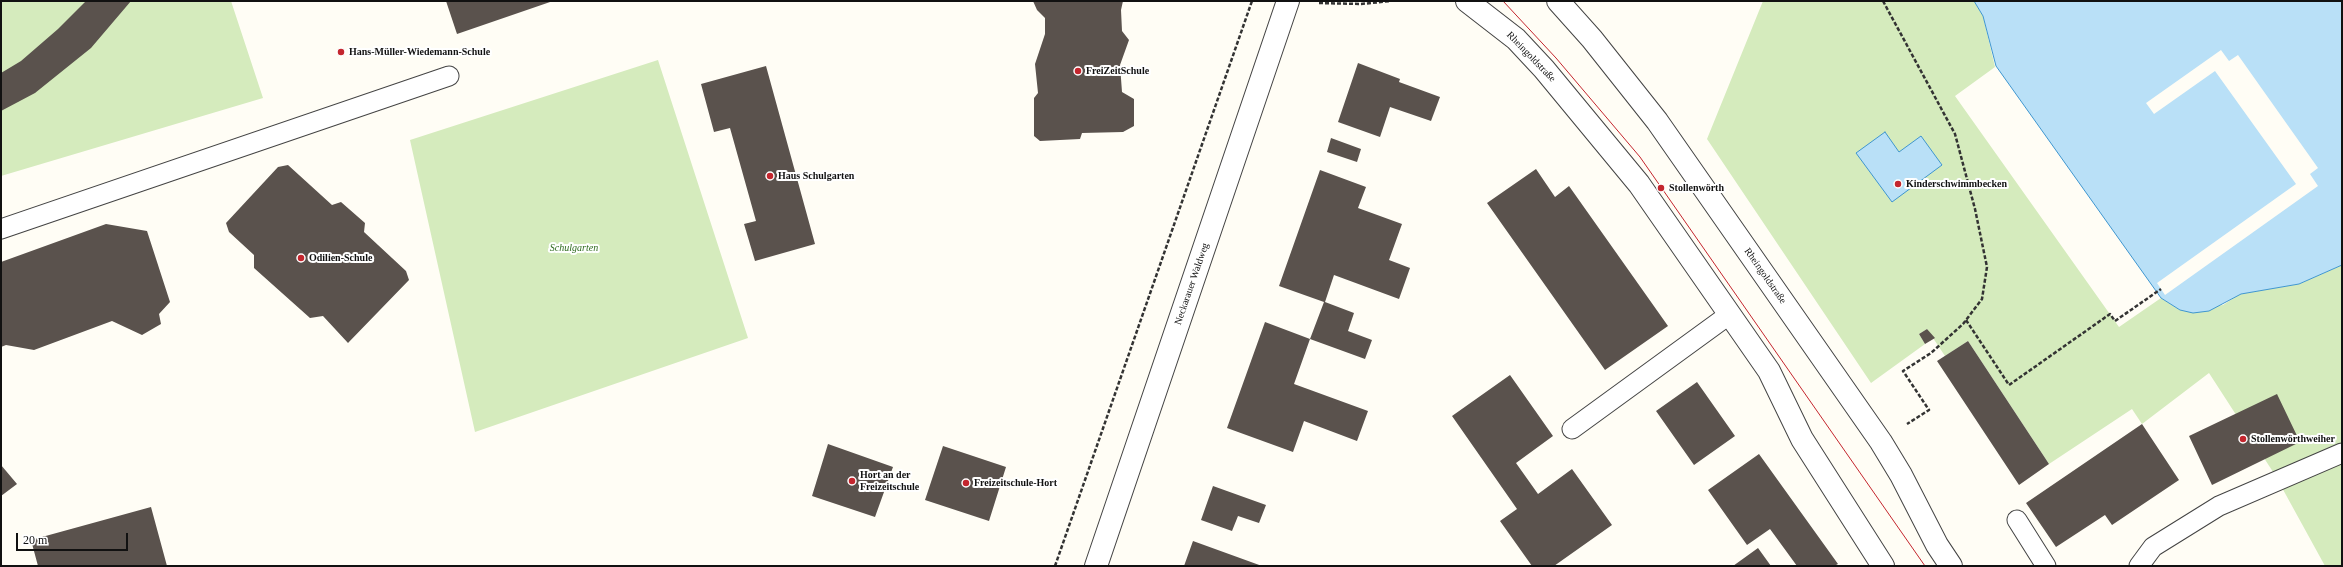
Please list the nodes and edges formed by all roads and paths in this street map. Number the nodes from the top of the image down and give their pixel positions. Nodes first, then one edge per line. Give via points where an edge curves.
1 (1252, 1) edge
2 (1288, 1) edge
3 (1391, 1) edge
4 (1467, 1) edge
5 (1558, 1) edge
6 (1884, 1) edge
7 (1317, 3) dead end
8 (449, 76) dead end
9 (1, 229) edge
10 (2161, 289) dead end
11 (1730, 314) junction
12 (1966, 320) junction
13 (1572, 429) dead end
14 (1881, 442) junction
15 (2342, 453) edge
16 (2017, 520) dead end
17 (1055, 566) edge
18 (1096, 566) edge
19 (1883, 566) edge
20 (1951, 566) edge
21 (2046, 566) edge
22 (2139, 566) edge

1 - 17 path
2 - 18 street, Neckarauer Waldweg
3 - 7 path via 1361,4
4 - 11 street, Rheingoldstraße via 1516,39 1601,136 1639,184
5 - 14 street, Rheingoldstraße via 1657,121
6 - 12 path via 1955,134 1975,210 1987,267 1982,298
8 - 9 lane
10 - 12 path via 2115,321 2110,314 2009,385
11 - 13 lane
11 - 19 street, Rheingoldstraße via 1769,371 1802,439
12 - 14 path via 1931,352 1903,371 1929,410
14 - 20 street, Rheingoldstraße via 1902,475 1937,545
15 - 22 lane via 2219,506 2153,547
16 - 21 lane

